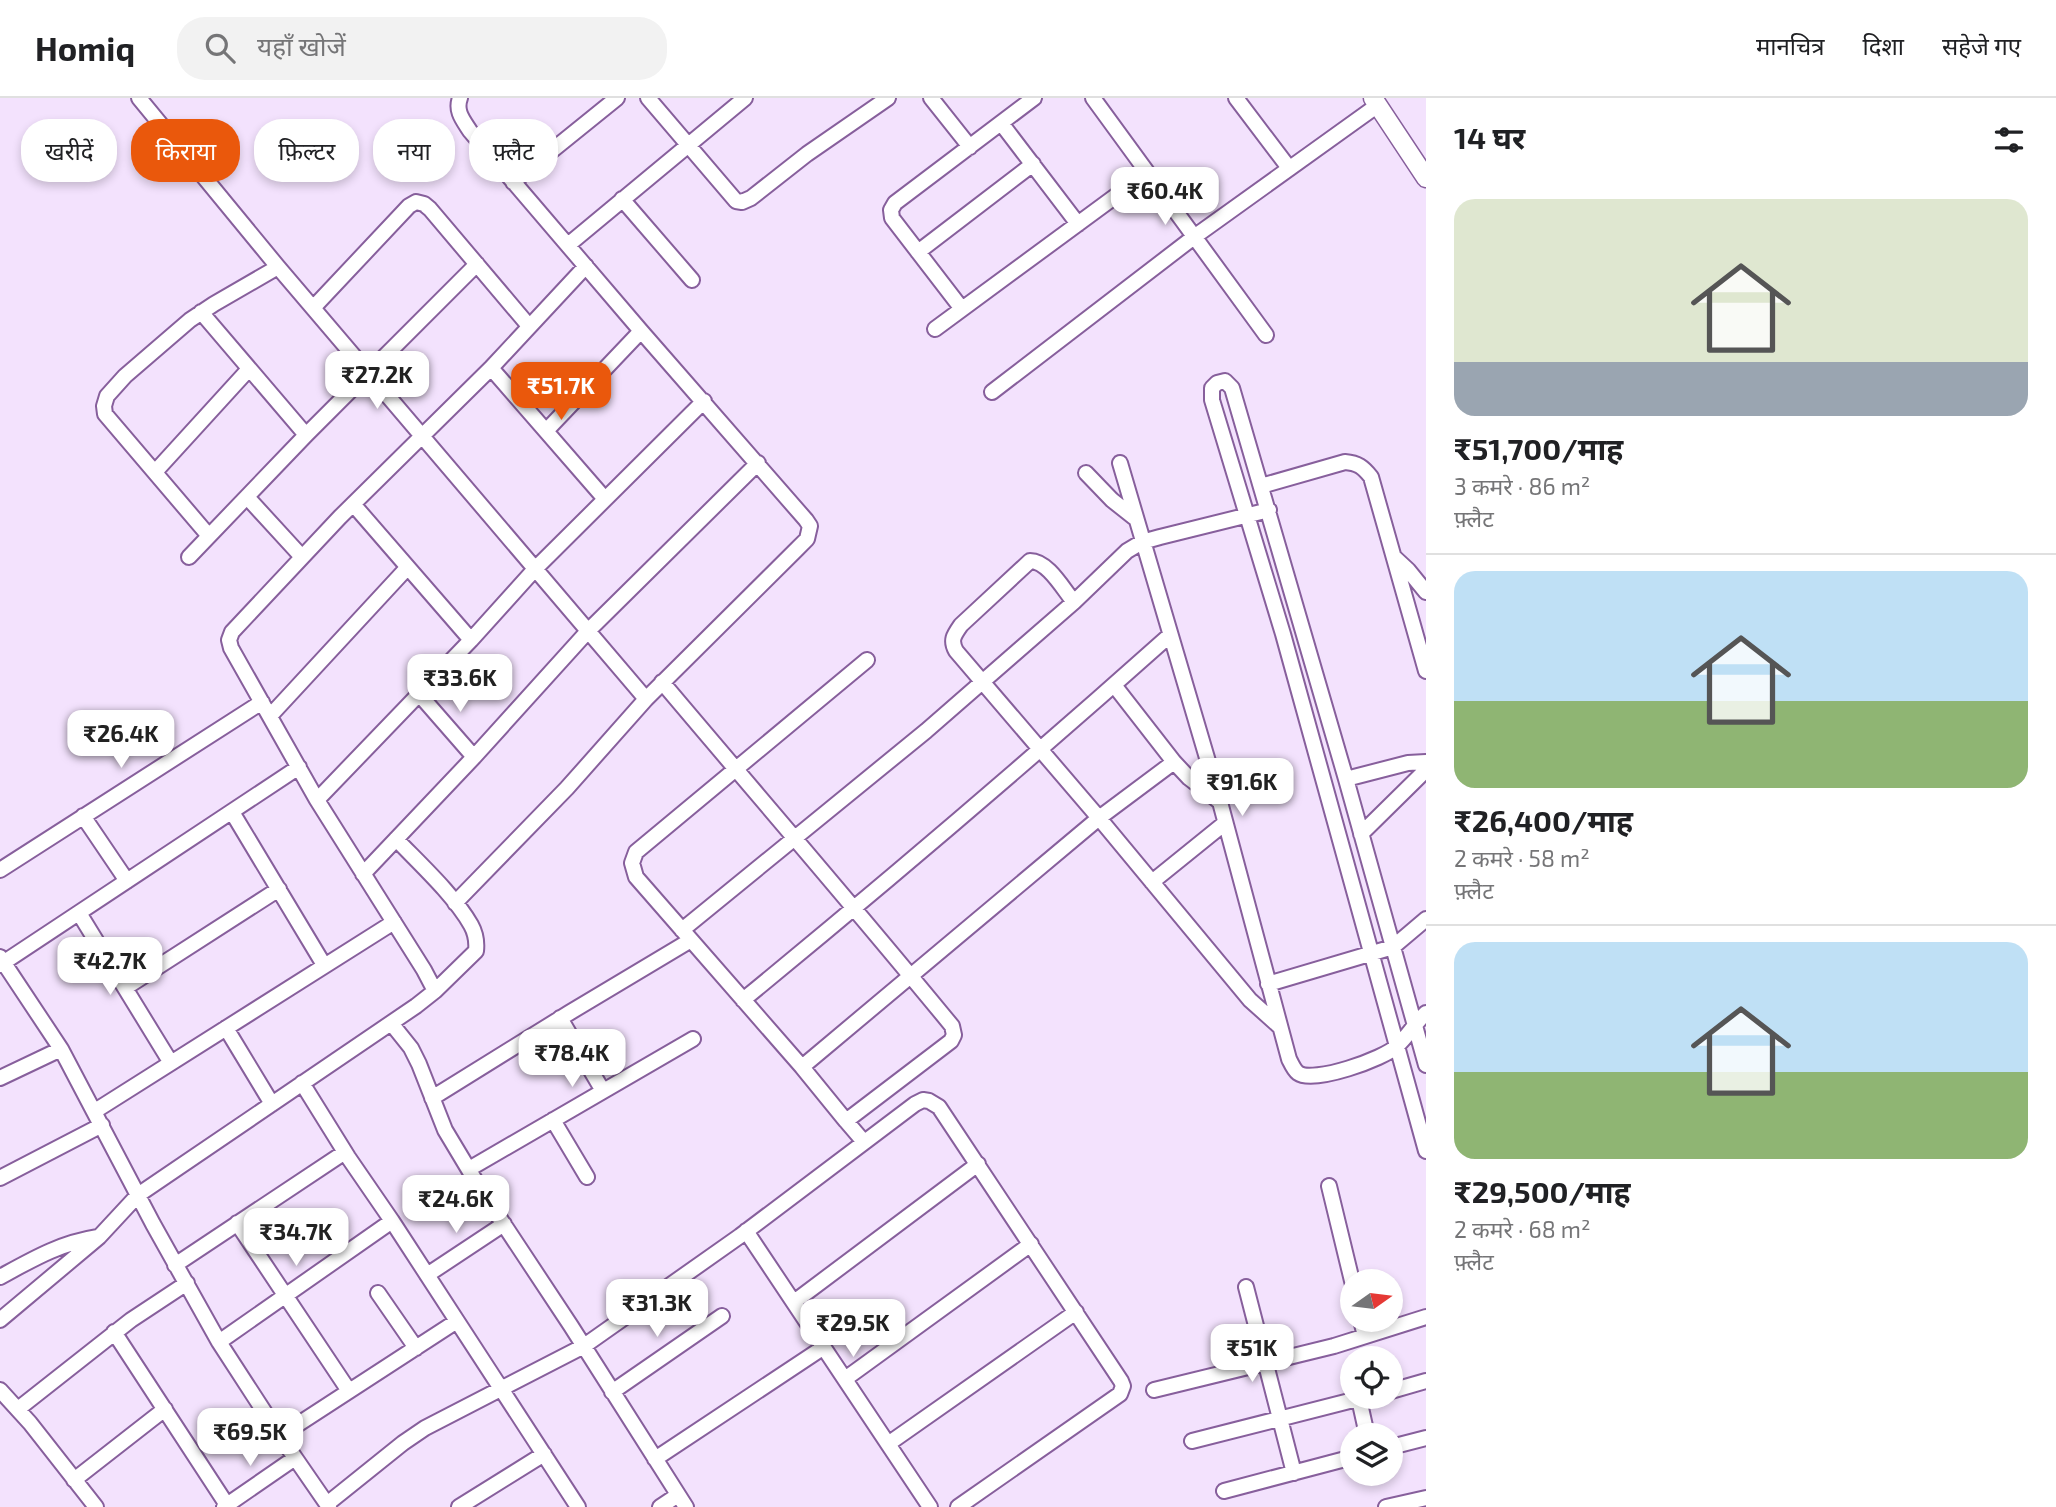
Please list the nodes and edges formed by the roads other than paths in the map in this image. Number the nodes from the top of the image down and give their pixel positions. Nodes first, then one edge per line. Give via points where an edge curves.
1 (139, 98) edge
2 (460, 98) edge
3 (617, 98) edge
4 (648, 98) edge
5 (745, 98) edge
6 (888, 98) edge
7 (931, 98) edge
8 (1034, 98) edge
9 (1093, 98) edge
10 (1236, 98) edge
11 (1375, 102) edge
12 (869, 103) edge
13 (1001, 123) junction
14 (469, 127) edge
15 (688, 145) junction
16 (558, 146) edge
17 (970, 147) junction
18 (1033, 164) junction
19 (1289, 168) junction
20 (1147, 173) junction
21 (1426, 178) edge
22 (513, 182) edge
23 (622, 199) junction
24 (1078, 223) junction
25 (1194, 237) junction
26 (568, 245) junction
27 (918, 252) junction
28 (477, 264) junction
29 (586, 266) junction
30 (278, 267) junction
31 (692, 281) dead end
32 (313, 308) junction
33 (962, 309) junction
34 (201, 312) junction
35 (529, 326) junction
36 (935, 330) dead end
37 (641, 331) junction
38 (1266, 335) dead end
39 (491, 368) junction
40 (249, 369) junction
41 (369, 374) junction
42 (992, 392) dead end
43 (704, 401) junction
44 (546, 431) junction
45 (306, 435) junction
46 (421, 436) junction
47 (758, 463) junction
48 (1120, 463) dead end
49 (155, 472) junction
50 (1086, 473) dead end
51 (1261, 486) junction
52 (247, 496) junction
53 (605, 499) junction
54 (353, 504) junction
55 (1269, 510) junction
56 (1247, 515) junction
57 (1136, 519) junction
58 (209, 536) junction
59 (1142, 542) junction
60 (189, 556) dead end
61 (1393, 557) junction
62 (302, 558) junction
63 (407, 568) junction
64 (535, 569) junction
65 (1426, 592) edge
66 (1074, 602) junction
67 (588, 631) junction
68 (1170, 635) junction
69 (471, 640) junction
70 (1424, 652) edge
71 (867, 660) dead end
72 (1426, 671) edge
73 (662, 682) junction
74 (982, 682) junction
75 (1114, 685) junction
76 (419, 694) junction
77 (646, 699) junction
78 (262, 702) junction
79 (270, 716) junction
80 (1041, 750) junction
81 (474, 757) junction
82 (1174, 762) junction
83 (1426, 762) edge
84 (299, 767) junction
85 (735, 768) junction
86 (1426, 770) edge
87 (1346, 779) junction
88 (317, 800) junction
89 (1220, 802) junction
90 (232, 812) junction
91 (83, 816) junction
92 (1099, 818) junction
93 (1225, 822) junction
94 (1361, 834) junction
95 (396, 839) junction
96 (794, 839) junction
97 (0, 870) edge
98 (363, 874) junction
99 (127, 881) junction
100 (1152, 882) junction
101 (278, 889) junction
102 (454, 902) junction
103 (854, 909) junction
104 (79, 913) junction
105 (1426, 919) edge
106 (394, 922) junction
107 (687, 935) junction
108 (1393, 947) junction
109 (1371, 955) junction
110 (1, 961) edge
111 (324, 965) junction
112 (911, 976) junction
113 (1268, 984) junction
114 (125, 988) junction
115 (435, 991) junction
116 (743, 1000) junction
117 (1421, 1017) edge
118 (560, 1018) junction
119 (391, 1023) junction
120 (1279, 1026) junction
121 (226, 1028) junction
122 (693, 1039) dead end
123 (1397, 1047) junction
124 (61, 1049) junction
125 (171, 1063) junction
126 (1426, 1065) edge
127 (803, 1067) junction
128 (0, 1078) edge
129 (302, 1083) junction
130 (603, 1091) junction
131 (432, 1098) junction
132 (271, 1104) junction
133 (98, 1118) junction
134 (553, 1120) junction
135 (846, 1121) junction
136 (864, 1142) junction
137 (345, 1152) junction
138 (1426, 1152) edge
139 (978, 1164) junction
140 (469, 1169) junction
141 (587, 1177) dead end
142 (0, 1178) edge
143 (1329, 1186) dead end
144 (138, 1195) junction
145 (392, 1221) junction
146 (237, 1223) junction
147 (504, 1224) junction
148 (747, 1231) junction
149 (99, 1237) junction
150 (1031, 1244) junction
151 (175, 1265) junction
152 (1349, 1269) edge
153 (427, 1275) junction
154 (0, 1277) edge
155 (187, 1283) junction
156 (1246, 1287) dead end
157 (378, 1293) dead end
158 (285, 1297) junction
159 (794, 1302) junction
160 (1076, 1312) junction
161 (722, 1316) dead end
162 (1426, 1317) edge
163 (0, 1320) edge
164 (457, 1321) junction
165 (114, 1332) junction
166 (1364, 1332) edge
167 (1365, 1336) junction
168 (219, 1342) junction
169 (584, 1346) junction
170 (824, 1347) junction
171 (416, 1348) junction
172 (1264, 1364) junction
173 (845, 1379) junction
174 (1426, 1381) edge
175 (1403, 1388) edge
176 (0, 1390) edge
177 (502, 1390) junction
178 (1154, 1390) dead end
179 (349, 1391) junction
180 (612, 1392) junction
181 (1340, 1404) edge
182 (18, 1409) junction
183 (164, 1409) junction
184 (1280, 1419) junction
185 (280, 1436) junction
186 (1426, 1438) edge
187 (1192, 1441) dead end
188 (888, 1444) junction
189 (1403, 1444) edge
190 (544, 1454) junction
191 (295, 1458) junction
192 (655, 1458) junction
193 (1340, 1461) edge
194 (1294, 1473) junction
195 (74, 1480) junction
196 (1224, 1491) dead end
197 (1426, 1498) edge
198 (682, 1501) edge
199 (225, 1506) edge
200 (328, 1506) edge
201 (96, 1507) edge
202 (459, 1507) edge
203 (578, 1507) edge
204 (660, 1507) edge
205 (930, 1507) edge
206 (958, 1507) edge
207 (1386, 1507) edge

1 - 30 street
2 - 14 street via 458,109
3 - 16 street
4 - 15 street
5 - 15 street
6 - 12 street
7 - 17 street
8 - 13 street
9 - 20 street
10 - 19 street
11 - 19 street
11 - 21 street
12 - 15 street via 742,202 736,201
13 - 17 street
13 - 18 street
15 - 23 street
17 - 27 street via 891,210
18 - 24 street
18 - 27 street
19 - 25 street
20 - 24 street
20 - 25 street
22 - 26 street
23 - 26 street
23 - 31 street
24 - 33 street
25 - 38 street
25 - 42 street
26 - 29 street
27 - 33 street
28 - 32 street via 430,209 416,202
28 - 35 street
28 - 41 street
29 - 35 street
29 - 37 street
30 - 32 street
30 - 34 street
32 - 41 street
33 - 36 street
34 - 40 street
34 - 49 street via 125,376 104,406 105,414
35 - 39 street
37 - 43 street
37 - 44 street
39 - 44 street
39 - 46 street
40 - 45 street
40 - 49 street
41 - 45 street
41 - 46 street
43 - 47 street
43 - 53 street
44 - 53 street
45 - 52 street
46 - 54 street
46 - 64 street
47 - 67 street
47 - 73 street via 806,520 810,533
48 - 57 street
49 - 58 street
50 - 57 street
51 - 55 street
51 - 56 street via 1232,388 1217,383 1212,400
51 - 61 street via 1345,462 1356,463 1371,477
52 - 58 street
52 - 62 street
53 - 64 street
54 - 62 street
54 - 63 street
55 - 56 street
55 - 87 street
56 - 59 street
56 - 109 street
57 - 59 street
58 - 60 street
59 - 66 street
59 - 68 street
61 - 65 street
61 - 70 street
62 - 78 street via 229,640
63 - 69 street
63 - 79 street
64 - 67 street
64 - 69 street
66 - 74 street
66 - 74 street via 1045,566 1037,561 1025,564 952,637 952,645
67 - 77 street
67 - 81 street
68 - 75 street
68 - 89 street
69 - 76 street
70 - 72 street
71 - 85 street
73 - 77 street
73 - 85 street
74 - 80 street
74 - 96 street
75 - 80 street
75 - 82 street
76 - 81 street
76 - 88 street
77 - 102 street via 567,788
78 - 79 street
78 - 91 street
79 - 84 street
80 - 92 street
80 - 103 street
81 - 95 street
82 - 89 street
82 - 92 street
83 - 87 street
84 - 88 street
84 - 90 street
85 - 96 street
85 - 107 street via 636,852 632,863 636,877
86 - 94 street
87 - 94 street
88 - 98 street
89 - 93 street
90 - 99 street
90 - 101 street
91 - 97 street
91 - 99 street
92 - 100 street
92 - 112 street
93 - 100 street
93 - 113 street
94 - 108 street
95 - 98 street
95 - 102 street
96 - 103 street
96 - 107 street
98 - 106 street
99 - 104 street
100 - 120 street via 1250,1000
101 - 111 street
101 - 114 street
102 - 115 street via 477,939 476,951
103 - 112 street
103 - 116 street
104 - 110 street
104 - 114 street
105 - 108 street
106 - 111 street
106 - 115 street
107 - 116 street
107 - 118 street
108 - 109 street
108 - 117 street
109 - 113 street
109 - 123 street
110 - 124 street
111 - 121 street
112 - 127 street
112 - 135 street via 952,1026 954,1035
113 - 120 street
114 - 125 street
115 - 119 street
116 - 127 street
117 - 123 street
117 - 126 street
118 - 130 street
118 - 131 street
119 - 129 street
119 - 131 street via 411,1048
120 - 123 street via 1289,1059 1297,1073 1307,1077 1374,1060
121 - 125 street
121 - 132 street
122 - 130 street
123 - 138 street
124 - 128 street
124 - 133 street
125 - 133 street
127 - 135 street
129 - 132 street
129 - 137 street
130 - 134 street
131 - 140 street
132 - 144 street
133 - 142 street
133 - 144 street
134 - 140 street
134 - 141 street
135 - 136 street
136 - 139 street via 915,1104 929,1101 939,1107
136 - 148 street
137 - 145 street
137 - 146 street
139 - 150 street
139 - 159 street
140 - 147 street
143 - 152 street
144 - 149 street
144 - 151 street
145 - 153 street
145 - 158 street
146 - 151 street
146 - 158 street
147 - 153 street
147 - 169 street
148 - 159 street
148 - 169 street
149 - 154 street via 50,1250
149 - 163 street
150 - 160 street
150 - 173 street
151 - 155 street
153 - 164 street
155 - 165 street
155 - 168 street
156 - 172 street
157 - 171 street
158 - 168 street
158 - 179 street
159 - 170 street
160 - 188 street
160 - 206 street via 1121,1381 1120,1394
161 - 180 street
162 - 167 street
164 - 171 street
164 - 177 street
165 - 182 street
165 - 183 street
166 - 167 street
167 - 172 street
168 - 185 street
169 - 177 street
169 - 180 street
170 - 173 street
170 - 192 street
171 - 179 street
172 - 178 street
172 - 184 street
173 - 188 street
174 - 175 street
176 - 182 street
177 - 190 street
177 - 200 street via 425,1429
179 - 185 street
180 - 192 street
181 - 184 street
182 - 195 street
183 - 195 street
183 - 199 street
184 - 187 street
184 - 194 street
185 - 191 street
186 - 189 street
188 - 205 street
190 - 202 street
190 - 203 street
191 - 199 street
191 - 200 street
192 - 198 street
193 - 194 street
194 - 196 street
195 - 201 street
197 - 207 street
198 - 204 street

